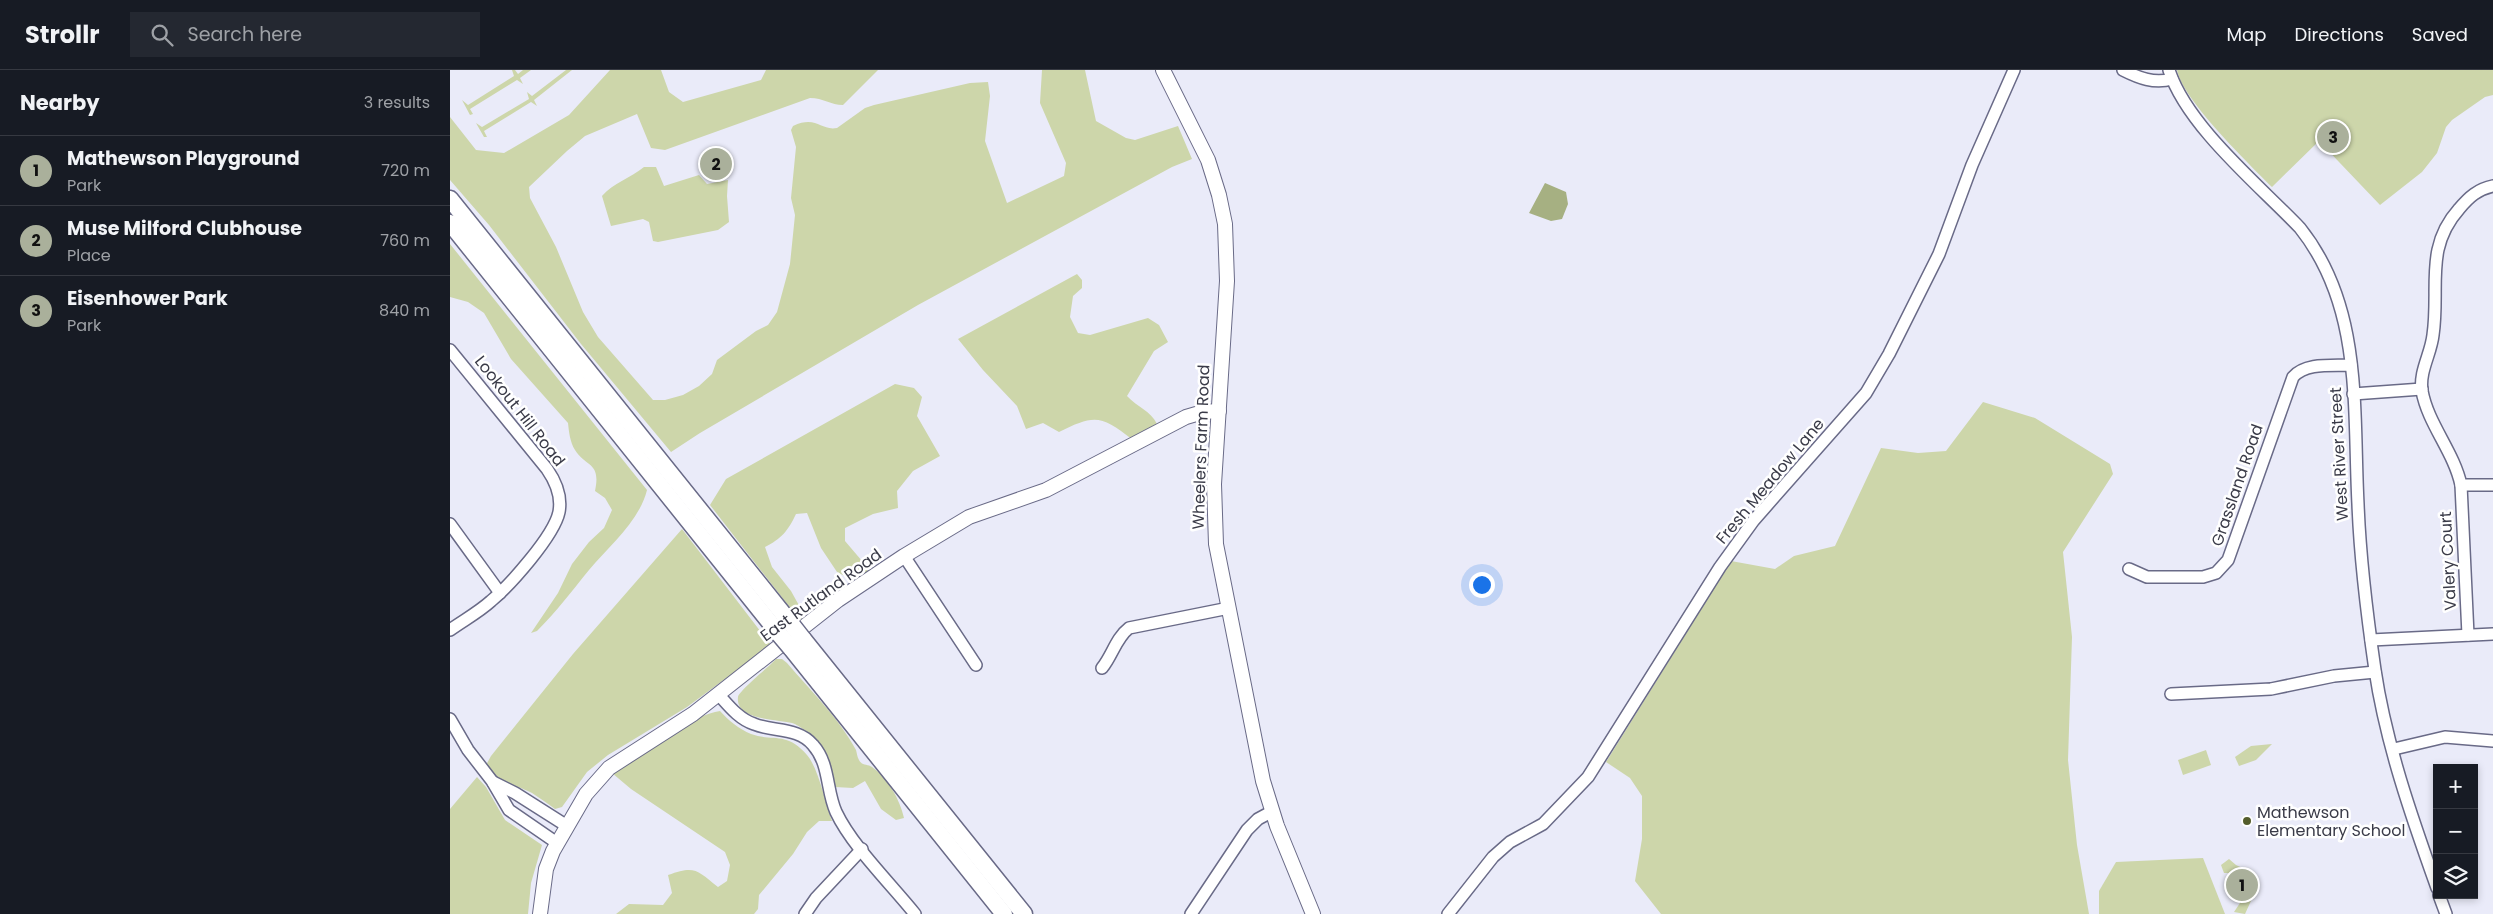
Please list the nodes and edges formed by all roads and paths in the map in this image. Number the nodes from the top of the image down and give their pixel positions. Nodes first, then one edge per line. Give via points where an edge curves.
1 (1163, 70) edge
2 (2014, 70) edge
3 (2123, 70) edge
4 (2171, 75) edge
5 (2493, 186) edge
6 (450, 199) edge
7 (450, 223) edge
8 (450, 350) edge
9 (2351, 365) junction
10 (2422, 389) junction
11 (2353, 394) junction
12 (1219, 412) junction
13 (2461, 485) junction
14 (2493, 485) edge
15 (450, 524) edge
16 (904, 556) junction
17 (2129, 569) dead end
18 (500, 593) junction
19 (1229, 608) junction
20 (450, 630) edge
21 (786, 630) junction
22 (2493, 634) edge
23 (2468, 635) junction
24 (2371, 640) junction
25 (797, 643) junction
26 (976, 665) dead end
27 (1102, 668) dead end
28 (2375, 672) junction
29 (2171, 694) dead end
30 (719, 695) junction
31 (450, 718) edge
32 (2493, 741) edge
33 (2394, 749) junction
34 (492, 782) junction
35 (1271, 812) junction
36 (567, 826) junction
37 (557, 843) junction
38 (862, 849) junction
39 (2433, 875) edge
40 (2440, 899) edge
41 (540, 914) edge
42 (805, 914) edge
43 (915, 914) edge
44 (1004, 914) edge
45 (1024, 914) edge
46 (1191, 914) edge
47 (1313, 914) edge
48 (1448, 914) edge
49 (2446, 914) edge

1 - 12 main road, Wheelers Farm Road via 1208,160 1225,224 1228,281
2 - 48 street, Fresh Meadow Lane via 1972,165 1939,254 1866,393 1729,553 1588,777 1543,824 1501,849 1475,876
3 - 4 street via 2162,82
4 - 9 street, West River Street via 2191,112 2213,139 2300,228 2321,257 2340,300
5 - 10 street via 2468,199 2449,220 2438,242 2433,336 2422,373
6 - 21 highway
7 - 21 highway
8 - 18 street, Lookout Hill Road via 547,469 559,494 559,511 553,527
9 - 11 street, West River Street
9 - 17 street, Grassland Road via 2309,368 2293,377 2228,560 2220,571 2203,577 2146,577
10 - 11 street
10 - 13 street, Valery Court via 2429,411 2458,470
11 - 24 street, West River Street via 2359,531
12 - 16 main road, East Rutland Road via 1203,412 1175,422 1046,490 969,518
12 - 19 main road, Wheelers Farm Road via 1214,519
13 - 14 street
13 - 23 street, Valery Court
15 - 18 street
16 - 26 street
16 - 30 main road, East Rutland Road via 830,606
18 - 20 street, Lookout Hill Road
19 - 27 street via 1128,628
19 - 35 main road, Wheelers Farm Road
21 - 25 highway, bridge
22 - 23 street
23 - 24 street
24 - 28 street, West River Street
25 - 44 highway
25 - 45 highway
28 - 29 street via 2334,676 2271,689
28 - 33 street, West River Street
30 - 36 main road, East Rutland Road via 609,768 592,786
30 - 38 street via 736,713 753,724 793,732 812,743 823,760 836,812
31 - 34 street via 471,755
32 - 33 street via 2445,737
33 - 39 street, West River Street
34 - 36 street
34 - 37 street via 509,810
35 - 46 street via 1247,830
35 - 47 main road, Wheelers Farm Road
36 - 37 main road, East Rutland Road
37 - 41 main road, East Rutland Road via 546,869
38 - 42 street
38 - 43 street
40 - 49 street

